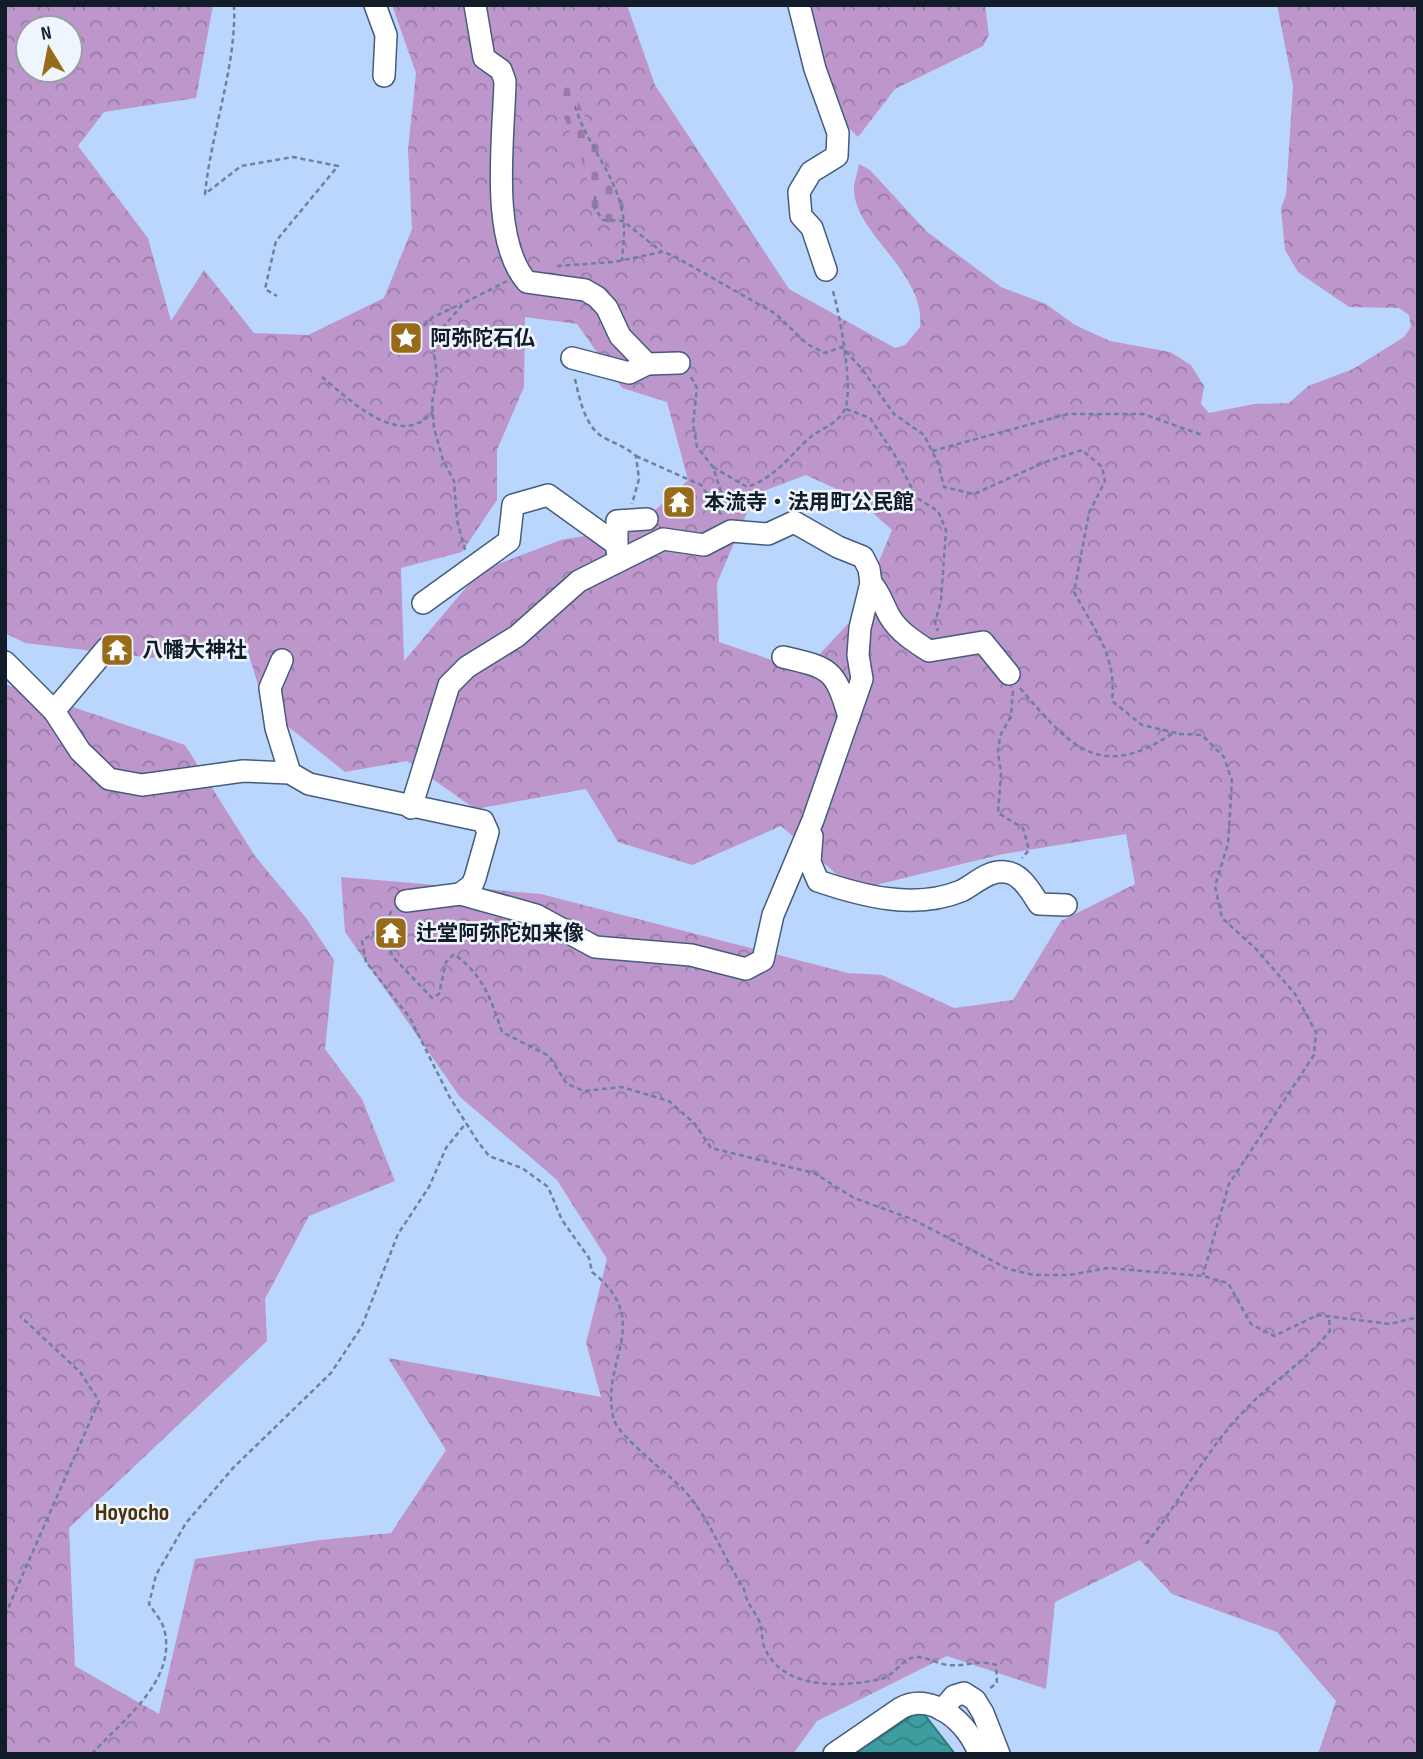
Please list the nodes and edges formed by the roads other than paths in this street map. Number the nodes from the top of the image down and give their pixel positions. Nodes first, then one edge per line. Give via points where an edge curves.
1 (375, 5) edge
2 (475, 5) edge
3 (799, 5) edge
4 (384, 76) dead end
5 (827, 271) road end
6 (572, 358) road end
7 (679, 363) road end
8 (647, 364) junction
9 (647, 519) road end
10 (617, 552) junction
11 (871, 583) junction
12 (423, 603) dead end
13 (107, 648) dead end
14 (783, 656) dead end
15 (282, 660) dead end
16 (5, 663) edge
17 (1009, 674) road end
18 (54, 711) junction
19 (849, 717) junction
20 (290, 773) junction
21 (411, 808) junction
22 (813, 820) junction
23 (460, 894) junction
24 (406, 901) road end
25 (1066, 905) dead end
26 (942, 1710) junction
27 (834, 1754) edge
28 (979, 1754) edge
29 (999, 1754) edge

1 - 4 street via 386,35
2 - 8 street via 484,58 500,70 505,81 499,195 508,243 521,275 527,282 585,290 597,298 620,336
3 - 5 street via 838,133 837,156 811,172 799,192 801,216 812,228
6 - 8 street via 629,373
7 - 8 street
9 - 10 street via 617,521
10 - 11 street via 663,539 704,545 731,531 768,534 794,522 863,557
10 - 12 street via 548,495 529,498 513,505 509,541
10 - 21 street via 517,636 467,667 449,685
11 - 17 street via 906,636 929,651 983,642
11 - 19 street via 860,628 862,679
13 - 18 street
14 - 19 street via 822,666 839,683
15 - 20 street via 271,688 276,729
16 - 18 street
18 - 20 street via 80,751 109,779 142,785 243,771
19 - 22 street
20 - 21 street via 310,784
21 - 23 street via 483,821 488,832 475,878
22 - 23 street via 773,915 763,960 746,969 691,955 595,947 536,915
22 - 25 street via 810,862 818,881 887,900 921,899 960,891 982,878 1009,872 1039,904
23 - 24 street
26 - 27 street via 926,1702 912,1702
26 - 28 street via 962,1724
26 - 29 street via 954,1696 964,1693 975,1700

